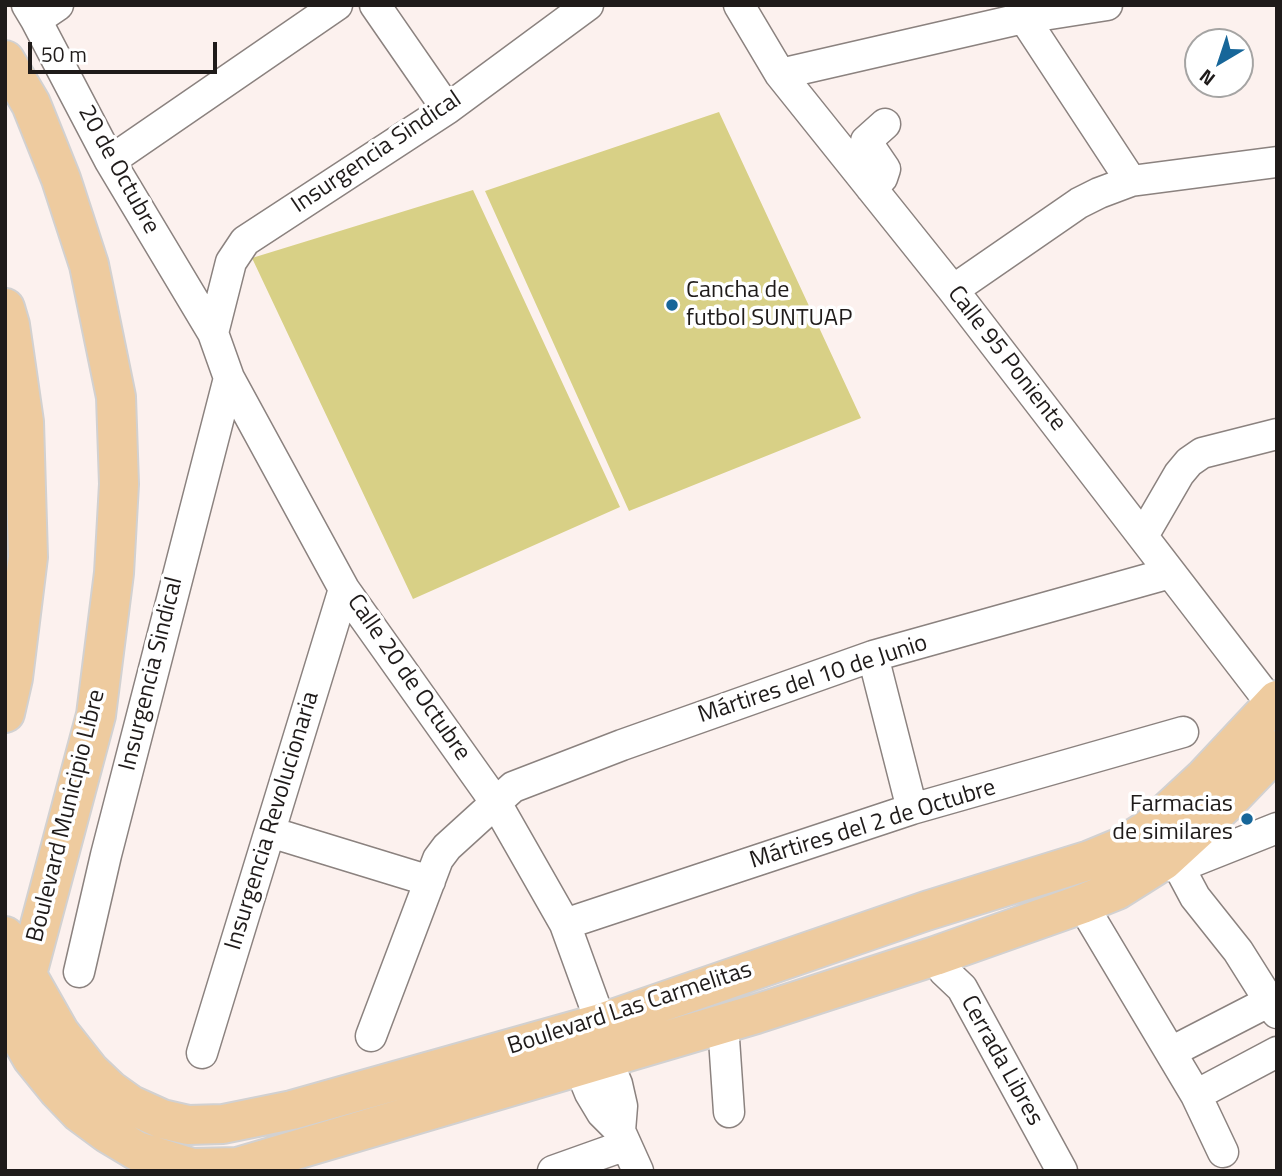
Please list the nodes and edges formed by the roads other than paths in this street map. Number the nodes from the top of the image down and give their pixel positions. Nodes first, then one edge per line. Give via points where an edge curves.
1 (337, 5) edge
2 (375, 5) edge
3 (589, 5) edge
4 (739, 5) edge
5 (1107, 5) edge
6 (40, 10) edge
7 (1023, 11) edge
8 (5, 60) edge
9 (780, 74) junction
10 (447, 109) junction
11 (885, 124) dead end
12 (110, 161) junction
13 (1277, 162) edge
14 (1131, 181) junction
15 (871, 188) junction
16 (953, 290) junction
17 (5, 309) edge
18 (213, 334) junction
19 (229, 378) junction
20 (1277, 434) edge
21 (1143, 536) junction
22 (1170, 573) junction
23 (344, 589) junction
24 (873, 656) junction
25 (1275, 705) edge
26 (5, 713) edge
27 (1183, 732) dead end
28 (1277, 750) edge
29 (496, 803) junction
30 (912, 810) junction
31 (1277, 828) edge
32 (270, 832) junction
33 (62, 844) junction
34 (106, 855) junction
35 (1171, 864) junction
36 (430, 881) junction
37 (1082, 904) junction
38 (565, 924) junction
39 (887, 924) junction
40 (5, 936) edge
41 (918, 961) junction
42 (79, 972) dead end
43 (26, 977) junction
44 (1273, 1007) edge
45 (723, 1024) junction
46 (7, 1025) edge
47 (371, 1036) dead end
48 (595, 1049) junction
49 (1171, 1052) junction
50 (1277, 1052) edge
51 (202, 1053) dead end
52 (1196, 1095) junction
53 (729, 1112) dead end
54 (205, 1124) junction
55 (628, 1149) edge
56 (1223, 1152) dead end
57 (238, 1169) edge
58 (190, 1170) edge
59 (553, 1171) edge
60 (1062, 1171) edge

1 - 12 street
2 - 10 street
3 - 10 street, Insurgencia Sindical
4 - 9 street, Calle 95 Poniente
5 - 7 street
6 - 12 street, 20 de Octubre
7 - 9 street
7 - 14 street
8 - 33 main road, Boulevard Municipio Libre via 31,104 61,179 89,265 116,397 119,484 114,573 96,715
9 - 15 street, Calle 95 Poniente
10 - 18 street, Insurgencia Sindical via 245,241 231,262
11 - 15 street via 866,141 886,172
12 - 18 street, 20 de Octubre
13 - 14 street
14 - 16 street via 1079,202
15 - 16 street, Calle 95 Poniente
16 - 21 street, Calle 95 Poniente
17 - 26 main road via 24,422 28,557
18 - 19 street, Calle 20 de Octubre
19 - 23 street, Calle 20 de Octubre
19 - 34 street, Insurgencia Sindical
20 - 21 street via 1202,453 1189,461
21 - 22 street, Calle 95 Poniente
22 - 24 street, Mártires del 10 de Junio
22 - 25 street, Calle 95 Poniente
23 - 29 street, Calle 20 de Octubre
23 - 32 street, Insurgencia Revolucionaria
24 - 29 street, Mártires del 10 de Junio via 513,787
24 - 30 street
25 - 39 main road, Boulevard Las Carmelitas via 1175,807 1119,848
27 - 30 street, Mártires del 2 de Octubre
28 - 35 main road, Boulevard Las Carmelitas
29 - 36 street, Mártires del 10 de Junio via 447,847
29 - 38 street, Calle 20 de Octubre
30 - 38 street, Mártires del 2 de Octubre
31 - 35 street
32 - 36 street
32 - 51 street, Insurgencia Revolucionaria
33 - 34 street
33 - 43 main road, Boulevard Municipio Libre
34 - 42 street, Insurgencia Sindical
35 - 37 main road, Boulevard Las Carmelitas
35 - 44 street via 1238,951
36 - 47 street, Mártires del 10 de Junio
37 - 41 main road, Boulevard Las Carmelitas
37 - 49 street
38 - 48 street, Calle 20 de Octubre
39 - 41 main road
39 - 48 main road, Boulevard Las Carmelitas
40 - 43 main road, Boulevard Las Carmelitas
41 - 45 main road, Boulevard Las Carmelitas
41 - 60 street, Cerrada Libres via 944,971 962,988
43 - 46 main road, Boulevard Municipio Libre
43 - 54 main road, Boulevard Las Carmelitas via 60,1033 110,1090 152,1114
44 - 49 street
45 - 48 main road, Boulevard Las Carmelitas
45 - 53 street
46 - 58 main road, Boulevard Las Carmelitas via 80,1113 137,1151
48 - 54 main road, Boulevard Las Carmelitas
48 - 55 street, Calle 20 de Octubre via 590,1093
48 - 57 main road, Boulevard Las Carmelitas
49 - 52 street
50 - 52 street
52 - 56 street
54 - 57 street
54 - 58 street
55 - 59 street
57 - 58 main road, Boulevard Las Carmelitas

